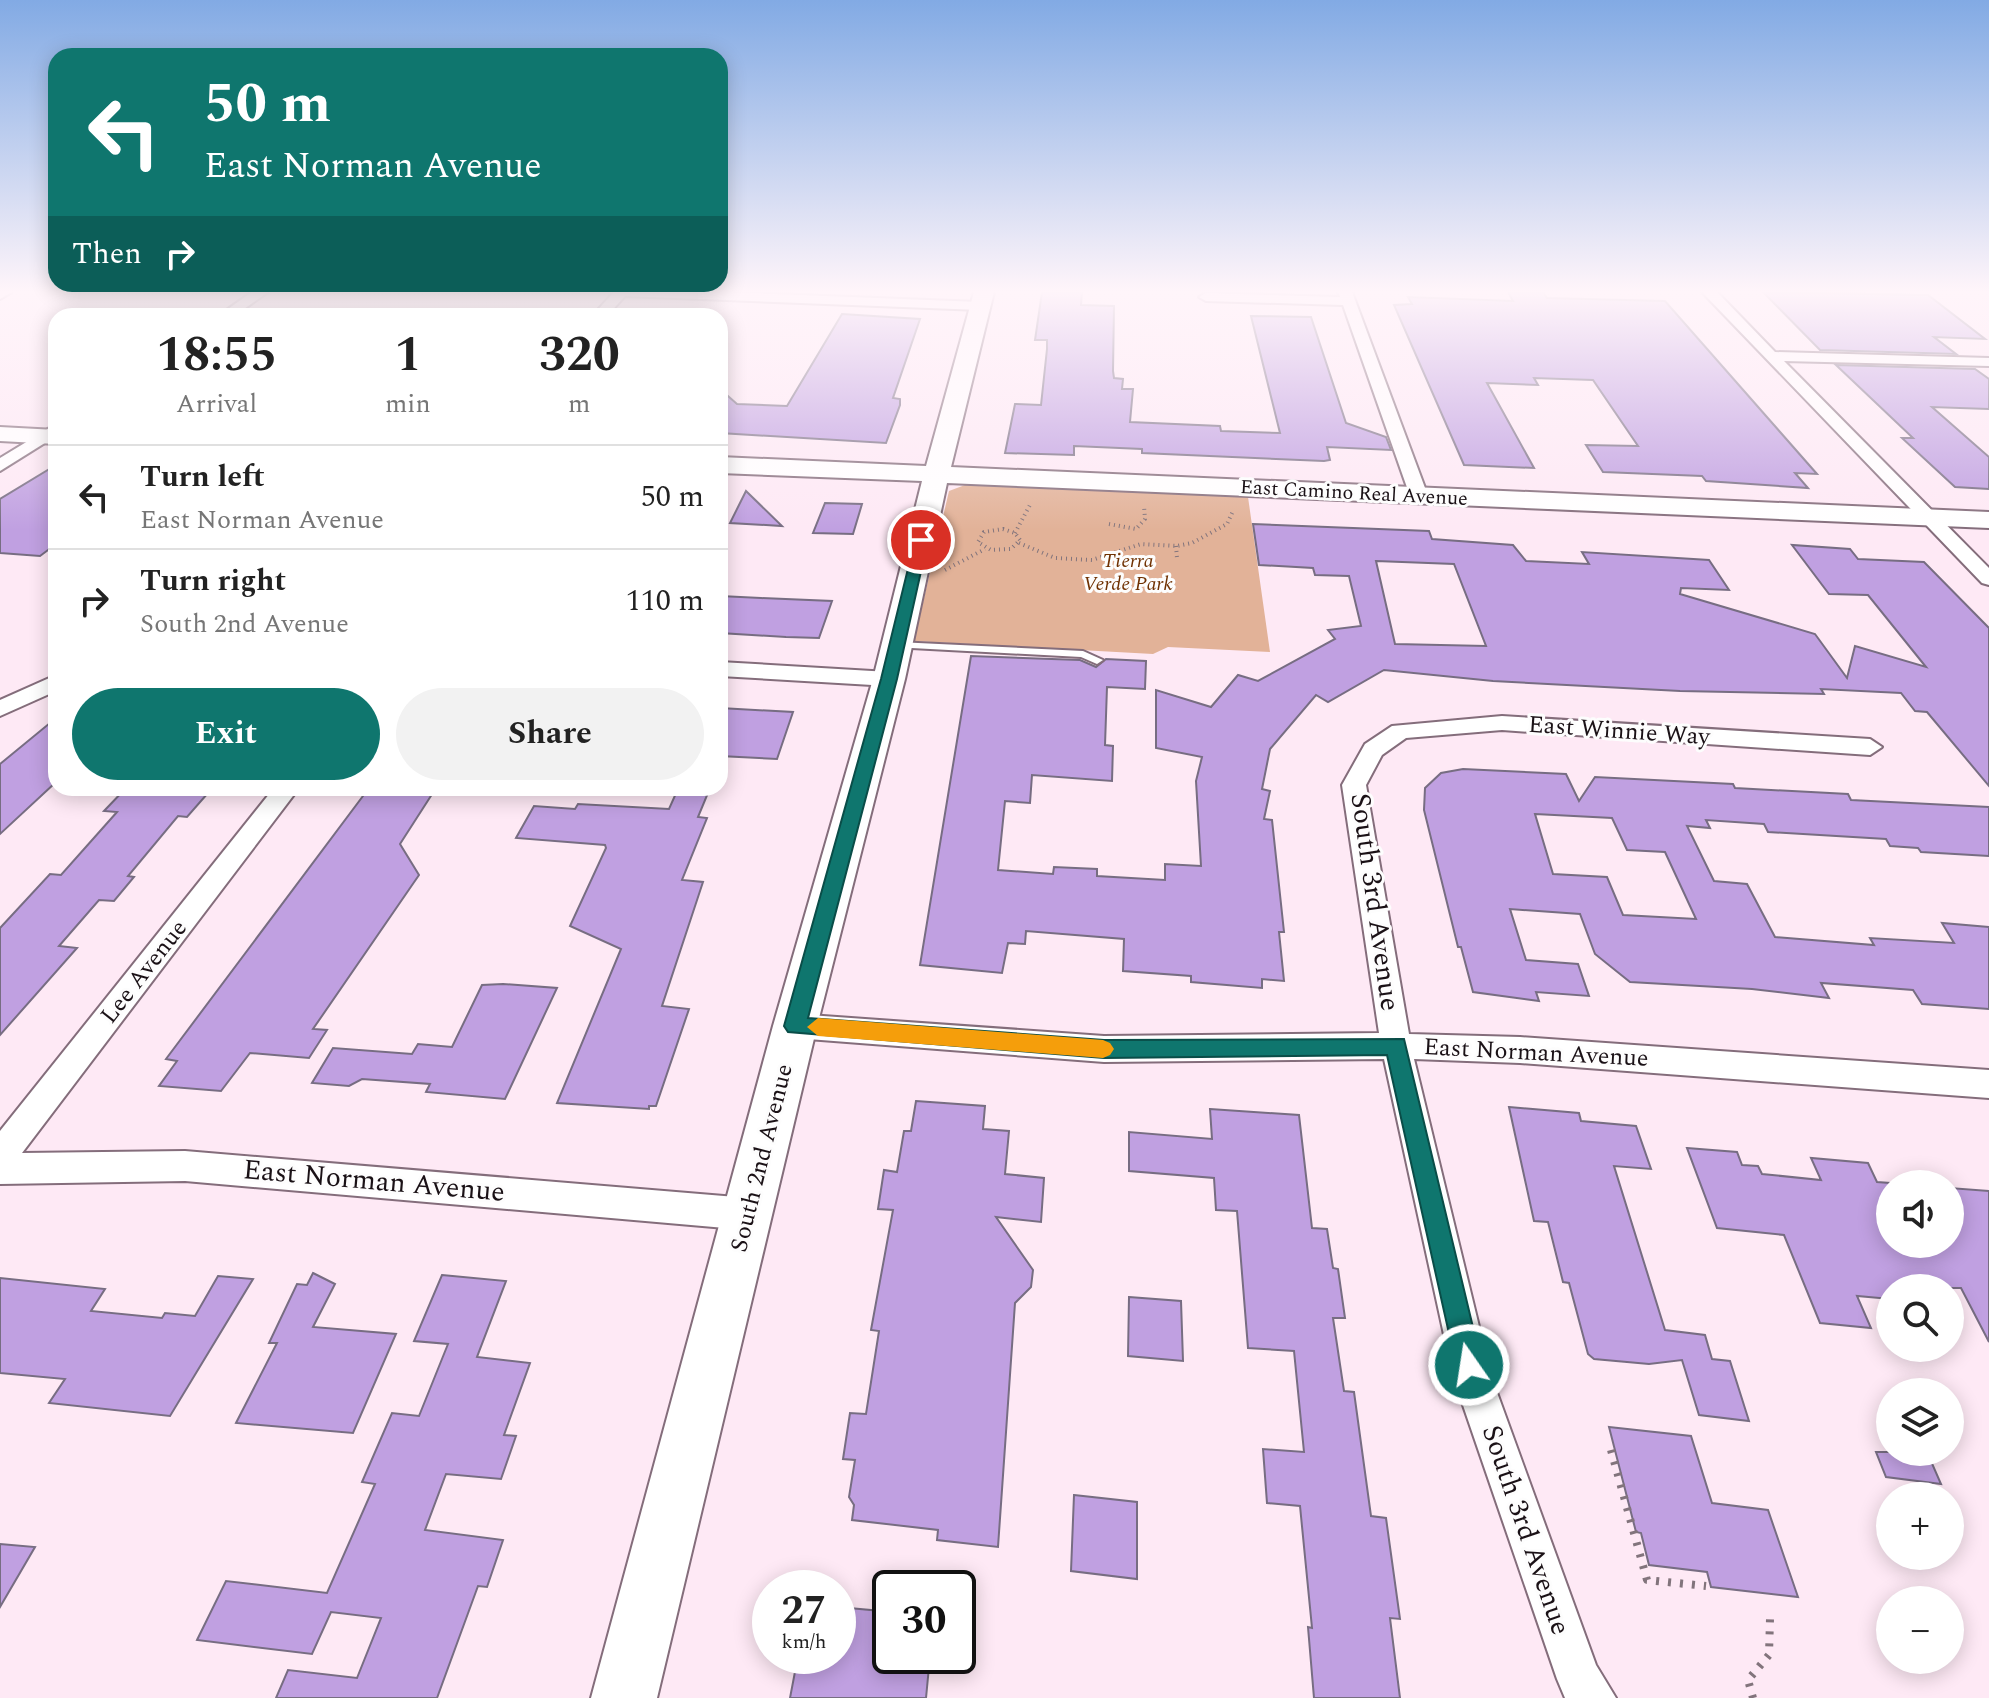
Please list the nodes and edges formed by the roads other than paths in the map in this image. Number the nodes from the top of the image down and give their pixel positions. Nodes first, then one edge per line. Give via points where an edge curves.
1 (963, 371) edge
2 (1374, 371) edge
3 (1787, 371) edge
4 (0, 434) edge
5 (48, 434) edge
6 (48, 436) edge
7 (728, 465) edge
8 (0, 466) edge
9 (937, 474) junction
10 (1419, 496) junction
11 (1929, 518) junction
12 (1989, 520) edge
13 (1989, 579) edge
14 (1097, 660) dead end
15 (893, 662) junction
16 (728, 669) edge
17 (48, 686) edge
18 (0, 709) edge
19 (1870, 747) dead end
20 (1373, 750) joint
21 (281, 796) edge
22 (795, 1026) junction
23 (1396, 1046) junction
24 (1989, 1084) edge
25 (0, 1156) edge
26 (0, 1169) edge
27 (748, 1214) junction
28 (624, 1698) edge
29 (1593, 1698) edge

1 - 9 street, South 2nd Avenue
2 - 10 street
3 - 11 street
4 - 5 street
6 - 8 street
7 - 9 street, East Camino Real Avenue
9 - 10 street, East Camino Real Avenue
9 - 15 street, South 2nd Avenue
10 - 11 street, East Camino Real Avenue
11 - 12 street, East Camino Real Avenue
11 - 13 street
14 - 15 lane via 1083,654
15 - 16 street
15 - 22 street, South 2nd Avenue
17 - 18 street
19 - 20 street, East Winnie Way via 1502,723 1400,731
20 - 23 street, South 3rd Avenue via 1354,785
21 - 25 street, Lee Avenue
22 - 23 street, East Norman Avenue via 1104,1049
22 - 27 street, South 2nd Avenue
23 - 24 street, East Norman Avenue
23 - 29 street, South 3rd Avenue via 1472,1376 1579,1679
26 - 27 street, East Norman Avenue via 185,1166
27 - 28 street, South 2nd Avenue

